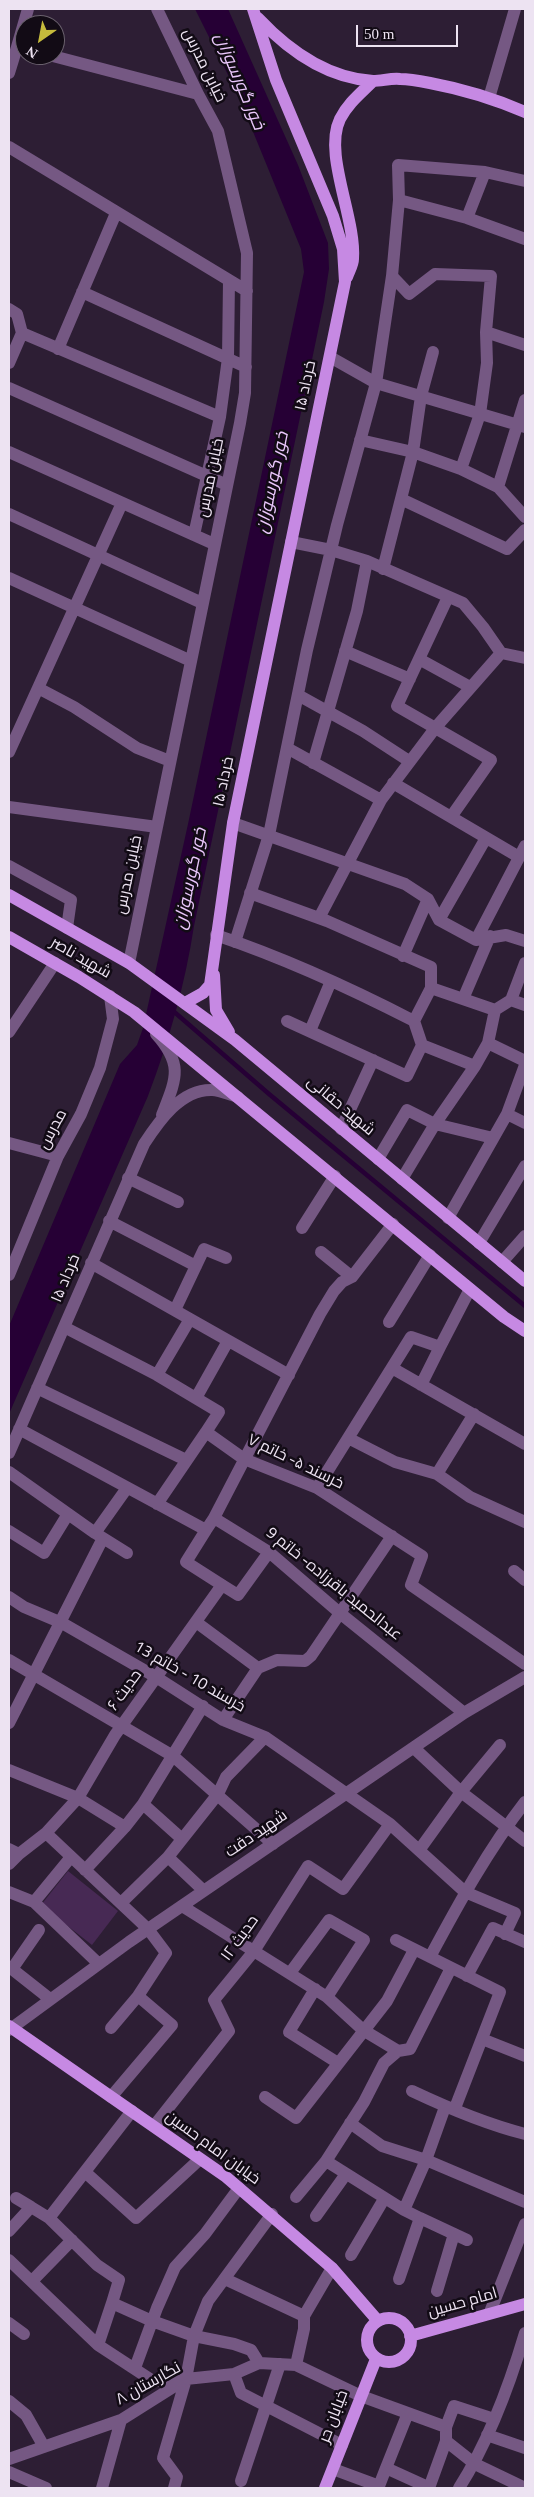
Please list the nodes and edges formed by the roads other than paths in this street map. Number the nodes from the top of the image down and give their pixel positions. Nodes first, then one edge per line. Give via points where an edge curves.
1 (157, 9) edge
2 (515, 9) edge
3 (254, 11) edge
4 (65, 59) edge
5 (15, 60) edge
6 (9, 73) edge
7 (373, 81) junction
8 (198, 94) junction
9 (489, 98) junction
10 (525, 112) edge
11 (9, 147) edge
12 (484, 172) junction
13 (525, 181) edge
14 (399, 200) junction
15 (116, 213) junction
16 (466, 218) junction
17 (525, 239) edge
18 (392, 276) junction
19 (229, 280) junction
20 (345, 282) junction
21 (247, 291) junction
22 (82, 292) junction
23 (9, 309) edge
24 (486, 332) junction
25 (22, 333) junction
26 (525, 345) edge
27 (58, 348) junction
28 (433, 352) dead end
29 (330, 357) junction
30 (228, 358) junction
31 (9, 362) edge
32 (246, 367) junction
33 (376, 383) junction
34 (9, 388) edge
35 (421, 396) junction
36 (525, 400) edge
37 (480, 414) junction
38 (220, 417) junction
39 (521, 426) edge
40 (360, 440) junction
41 (9, 452) edge
42 (413, 452) junction
43 (461, 469) junction
44 (208, 477) junction
45 (227, 485) junction
46 (498, 487) junction
47 (401, 499) junction
48 (122, 503) junction
49 (9, 514) edge
50 (525, 517) edge
51 (525, 530) edge
52 (194, 535) junction
53 (291, 542) junction
54 (214, 544) junction
55 (331, 550) junction
56 (99, 556) junction
57 (367, 561) junction
58 (383, 569) junction
59 (9, 578) edge
60 (448, 597) junction
61 (202, 604) junction
62 (75, 608) junction
63 (345, 651) junction
64 (502, 654) junction
65 (525, 658) edge
66 (420, 659) junction
67 (191, 661) junction
68 (410, 679) junction
69 (470, 687) junction
70 (38, 688) junction
71 (298, 695) junction
72 (328, 712) junction
73 (436, 727) junction
74 (287, 748) junction
75 (9, 752) edge
76 (170, 761) junction
77 (409, 761) junction
78 (313, 763) junction
79 (393, 784) junction
80 (382, 800) junction
81 (9, 807) edge
82 (451, 817) junction
83 (233, 822) junction
84 (157, 827) junction
85 (269, 835) junction
86 (486, 838) junction
87 (525, 846) edge
88 (519, 857) junction
89 (348, 863) junction
90 (9, 866) edge
91 (250, 893) junction
92 (9, 895) edge
93 (428, 899) junction
94 (319, 918) junction
95 (439, 920) junction
96 (67, 928) junction
97 (216, 936) junction
98 (490, 936) junction
99 (9, 937) edge
100 (476, 940) junction
101 (525, 941) edge
102 (235, 942) junction
103 (403, 956) junction
104 (214, 958) junction
105 (55, 963) junction
106 (129, 963) junction
107 (525, 964) edge
108 (331, 981) junction
109 (431, 988) junction
110 (110, 996) junction
111 (463, 999) junction
112 (511, 1000) junction
113 (185, 1003) junction
114 (525, 1006) edge
115 (495, 1010) junction
116 (287, 1021) dead end
117 (414, 1022) junction
118 (310, 1031) junction
119 (9, 1032) edge
120 (235, 1040) junction
121 (488, 1042) junction
122 (422, 1044) junction
123 (176, 1051) junction
124 (373, 1060) junction
125 (525, 1061) edge
126 (525, 1065) edge
127 (476, 1066) junction
128 (242, 1099) junction
129 (506, 1114) junction
130 (160, 1120) junction
131 (525, 1123) edge
132 (435, 1124) junction
133 (341, 1129) junction
134 (493, 1138) junction
135 (9, 1144) edge
136 (58, 1156) junction
137 (378, 1159) junction
138 (525, 1166) edge
139 (335, 1176) junction
140 (128, 1178) junction
141 (402, 1179) junction
142 (178, 1202) dead end
143 (448, 1218) junction
144 (109, 1221) junction
145 (393, 1224) junction
146 (302, 1228) dead end
147 (525, 1236) edge
148 (479, 1243) junction
149 (321, 1252) dead end
150 (430, 1256) junction
151 (226, 1258) dead end
152 (502, 1262) junction
153 (91, 1263) junction
154 (196, 1266) junction
155 (9, 1275) edge
156 (352, 1278) junction
157 (525, 1281) edge
158 (470, 1288) junction
159 (175, 1310) junction
160 (190, 1319) junction
161 (389, 1322) dead end
162 (64, 1327) junction
163 (525, 1331) edge
164 (228, 1341) junction
165 (440, 1347) junction
166 (392, 1368) junction
167 (157, 1375) junction
168 (289, 1375) junction
169 (421, 1385) junction
170 (37, 1388) junction
171 (196, 1398) junction
172 (474, 1414) junction
173 (19, 1430) junction
174 (206, 1432) junction
175 (348, 1438) junction
176 (525, 1444) edge
177 (9, 1453) edge
178 (244, 1459) junction
179 (186, 1460) junction
180 (9, 1472) edge
181 (437, 1474) junction
182 (127, 1488) junction
183 (318, 1488) junction
184 (157, 1504) junction
185 (68, 1514) junction
186 (214, 1518) junction
187 (525, 1522) edge
188 (206, 1530) junction
189 (9, 1531) edge
190 (99, 1536) junction
191 (392, 1536) junction
192 (269, 1552) junction
193 (127, 1553) dead end
194 (514, 1571) dead end
195 (525, 1580) edge
196 (222, 1585) junction
197 (9, 1598) edge
198 (341, 1614) junction
199 (196, 1622) junction
200 (62, 1623) junction
201 (9, 1660) edge
202 (525, 1664) edge
203 (258, 1668) junction
204 (34, 1674) junction
205 (156, 1677) junction
206 (525, 1677) edge
207 (13, 1703) edge
208 (203, 1706) junction
209 (464, 1713) junction
210 (223, 1720) junction
211 (9, 1723) edge
212 (121, 1726) junction
213 (265, 1737) junction
214 (500, 1745) dead end
215 (414, 1748) junction
216 (173, 1756) junction
217 (9, 1770) edge
218 (461, 1792) junction
219 (218, 1794) junction
220 (347, 1794) junction
221 (78, 1798) junction
222 (525, 1802) edge
223 (143, 1804) junction
224 (390, 1824) junction
225 (125, 1827) junction
226 (505, 1828) junction
227 (46, 1833) junction
228 (182, 1840) junction
229 (525, 1841) edge
230 (273, 1844) junction
231 (420, 1849) junction
232 (14, 1852) edge
233 (71, 1856) junction
234 (168, 1857) junction
235 (9, 1864) edge
236 (85, 1870) junction
237 (204, 1891) junction
238 (9, 1892) edge
239 (465, 1892) junction
240 (34, 1902) junction
241 (121, 1903) junction
242 (182, 1906) junction
243 (148, 1929) junction
244 (39, 1930) dead end
245 (505, 1934) junction
246 (396, 1940) dead end
247 (525, 1942) edge
248 (414, 1950) junction
249 (254, 1951) junction
250 (430, 1958) junction
251 (99, 1964) junction
252 (451, 1968) junction
253 (290, 1974) junction
254 (467, 1976) junction
255 (315, 1990) junction
256 (138, 1996) junction
257 (327, 1997) junction
258 (50, 1999) junction
259 (10, 2028) edge
260 (111, 2028) dead end
261 (363, 2030) junction
262 (482, 2039) junction
263 (398, 2051) junction
264 (525, 2056) edge
265 (338, 2063) junction
266 (412, 2091) dead end
267 (111, 2097) junction
268 (264, 2097) dead end
269 (450, 2107) junction
270 (132, 2111) junction
271 (350, 2123) junction
272 (154, 2126) junction
273 (525, 2134) edge
274 (200, 2159) junction
275 (426, 2160) junction
276 (326, 2161) junction
277 (86, 2172) junction
278 (346, 2174) junction
279 (239, 2188) junction
280 (296, 2197) dead end
281 (16, 2198) dead end
282 (384, 2199) junction
283 (525, 2202) edge
284 (31, 2207) junction
285 (404, 2210) junction
286 (272, 2214) junction
287 (316, 2216) dead end
288 (49, 2218) junction
289 (420, 2218) junction
290 (525, 2224) edge
291 (9, 2231) edge
292 (454, 2234) junction
293 (72, 2240) junction
294 (467, 2240) dead end
295 (351, 2255) dead end
296 (9, 2260) edge
297 (332, 2268) junction
298 (225, 2279) junction
299 (399, 2279) dead end
300 (32, 2281) junction
301 (437, 2291) dead end
302 (112, 2303) junction
303 (525, 2304) edge
304 (490, 2312) junction
305 (304, 2316) junction
306 (152, 2321) junction
307 (378, 2321) junction
308 (9, 2323) edge
309 (525, 2333) edge
310 (24, 2334) dead end
311 (194, 2336) junction
312 (410, 2336) junction
313 (98, 2345) junction
314 (376, 2359) junction
315 (260, 2363) junction
316 (280, 2364) junction
317 (296, 2365) junction
318 (135, 2368) junction
319 (234, 2374) junction
320 (186, 2379) junction
321 (361, 2396) junction
322 (9, 2401) edge
323 (267, 2406) junction
324 (408, 2413) junction
325 (494, 2419) junction
326 (121, 2420) junction
327 (446, 2427) junction
328 (487, 2434) junction
329 (446, 2441) junction
330 (43, 2445) junction
331 (342, 2445) junction
332 (525, 2448) edge
333 (9, 2458) edge
334 (475, 2464) junction
335 (386, 2468) junction
336 (333, 2469) junction
337 (9, 2472) edge
338 (241, 2481) dead end
339 (378, 2487) edge
340 (46, 2488) edge
341 (102, 2488) edge
342 (174, 2488) edge
343 (325, 2488) edge
344 (429, 2488) edge
345 (459, 2488) edge
346 (525, 2488) edge

1 - 8 street, خیابن مدرس
2 - 9 street
3 - 7 main road via 274,34 302,57 332,71
3 - 20 main road, ۱۵ خرداد via 276,80 334,216
4 - 8 street
5 - 6 street
7 - 9 main road via 399,79 430,83
7 - 20 main road via 350,103 339,120 334,150 350,216 354,260
8 - 21 street, خیابن مدرس via 218,131 247,253
9 - 10 main road
11 - 15 street
12 - 13 street
12 - 14 street via 398,165
12 - 16 street
14 - 16 street
14 - 18 street
15 - 19 street
15 - 22 street
16 - 17 street
18 - 24 street via 409,294 435,274 491,276
18 - 33 street
19 - 21 street
19 - 30 street
20 - 29 main road, ۱۵ خرداد
21 - 32 street, خیابن مدرس
22 - 27 street
22 - 30 street
23 - 25 street via 18,314
24 - 26 street
24 - 37 street via 487,363
25 - 27 street
25 - 31 street
27 - 38 street
28 - 35 street
29 - 33 street
29 - 53 main road, ۱۵ خرداد
30 - 32 street
30 - 38 street
32 - 45 street, خیابن مدرس via 245,393
33 - 35 street
33 - 40 street
34 - 44 street
35 - 37 street
35 - 42 street
36 - 39 street
37 - 39 street
37 - 43 street
38 - 44 street
39 - 46 street
40 - 42 street
40 - 55 street
41 - 48 street
42 - 43 street
42 - 47 street
43 - 46 street
44 - 45 street
44 - 52 street
45 - 54 street, خیابن مدرس
46 - 50 street
47 - 51 street via 507,549
47 - 58 street
48 - 52 street
48 - 56 street
49 - 56 street
52 - 54 street
53 - 55 street
53 - 83 main road, ۱۵ خرداد
54 - 61 street, خیابن مدرس
55 - 57 street
55 - 71 street
56 - 61 street
56 - 62 street
57 - 58 street
57 - 63 street
58 - 60 street
59 - 62 street
60 - 64 street via 464,603
60 - 66 street
61 - 67 street, خیابن مدرس
62 - 67 street
62 - 70 street
63 - 68 street
63 - 72 street
64 - 65 street
64 - 69 street
66 - 68 street
66 - 69 street
67 - 76 street, خیابن مدرس
68 - 73 street via 397,706
69 - 73 street
70 - 75 street
70 - 76 street via 74,707 136,748
71 - 72 street
71 - 74 street
72 - 77 street
72 - 78 street
73 - 77 street
73 - 82 street via 491,760
74 - 78 street
74 - 85 street
76 - 84 street, خیابن مدرس
77 - 79 street
78 - 80 street
79 - 80 street
79 - 82 street
80 - 89 street
81 - 84 street
82 - 86 street
83 - 85 street
83 - 97 main road, ۱۵ خرداد
84 - 106 street, خیابن مدرس
85 - 89 street
85 - 91 street
86 - 88 street
86 - 95 street
87 - 88 street
88 - 100 street
89 - 93 street via 405,884
89 - 94 street
90 - 96 street via 71,900
91 - 94 street
91 - 102 street
92 - 96 main road, شهید ناصر
93 - 95 street
93 - 103 street
94 - 103 street
95 - 100 street
96 - 106 main road, شهید ناصر
97 - 102 street
97 - 104 main road, ۱۵ خرداد
98 - 100 street
98 - 101 street via 506,935
98 - 111 street
99 - 105 main road, شهید ناصر
102 - 108 street
103 - 109 street via 431,967
104 - 113 main road via 210,985
104 - 120 main road via 216,1010
105 - 110 main road, شهید ناصر
105 - 119 street
106 - 113 main road, شهید حقانی
107 - 112 street
108 - 117 street
108 - 118 street
109 - 111 street
109 - 117 street
110 - 123 main road, شهید ناصر via 137,1014
110 - 136 street, مدرس via 113,1019 100,1068 84,1109
111 - 115 street
112 - 114 street
112 - 115 street
113 - 120 main road, شهید حقانی
115 - 121 street
116 - 118 street
117 - 122 street
118 - 124 street
120 - 133 main road, شهید حقانی
121 - 125 street
121 - 127 street
122 - 124 street via 407,1076
122 - 127 street
123 - 128 main road
123 - 130 street via 175,1074
124 - 133 street
126 - 129 street
127 - 132 street
128 - 130 street via 213,1089 201,1091 178,1103
128 - 139 main road
129 - 131 street
129 - 134 street
130 - 140 street, ۱۵ خرداد
132 - 134 street
132 - 137 street via 407,1110
132 - 141 street
133 - 137 main road, شهید حقانی
134 - 143 street
135 - 136 street
136 - 155 street, مدرس
137 - 141 main road, شهید حقانی
138 - 148 street
139 - 145 main road
139 - 146 street
140 - 142 street
140 - 144 street, ۱۵ خرداد
141 - 143 main road, شهید حقانی
143 - 148 main road, شهید حقانی
144 - 153 street, ۱۵ خرداد
144 - 154 street
145 - 150 main road
145 - 156 street
147 - 152 street
148 - 152 main road, شهید حقانی
149 - 156 street
150 - 158 main road
150 - 161 street
151 - 154 street via 204,1249
152 - 157 main road, شهید حقانی
153 - 159 street
153 - 162 street, ۱۵ خرداد
154 - 159 street
156 - 168 street via 342,1282 334,1291
158 - 163 main road
158 - 165 street
159 - 160 street
160 - 164 street
160 - 167 street
162 - 167 street
162 - 170 street, ۱۵ خرداد
164 - 168 street
164 - 171 street
165 - 166 street via 411,1337
165 - 169 street
166 - 169 street
166 - 175 street
167 - 171 street
168 - 178 street
169 - 172 street
170 - 173 street, ۱۵ خرداد
170 - 179 street
171 - 174 street via 219,1412
172 - 176 street
172 - 181 street
173 - 177 street, ۱۵ خرداد
173 - 182 street
174 - 178 street, خرسند ۵- خاتم ۷
174 - 179 street
175 - 181 street via 395,1462
175 - 183 street
178 - 183 street, خرسند ۵- خاتم ۷
178 - 186 street
179 - 184 street
180 - 185 street
181 - 187 street via 470,1497
182 - 184 street
182 - 190 street
183 - 191 street, خرسند ۵- خاتم ۷
184 - 188 street
185 - 189 street via 44,1553
185 - 190 street
186 - 188 street
186 - 192 street, عبدالحمید باقرزاده- خاتم 9
188 - 196 street via 186,1562
190 - 193 street
190 - 200 street
191 - 198 street
191 - 202 street, خرسند ۵- خاتم ۷ via 422,1556 411,1584
192 - 196 street via 238,1595
192 - 198 street, عبدالحمید باقرزاده- خاتم 9
194 - 195 street
196 - 199 street, حدیث ۶
197 - 200 street, خرسند 10 - خاتم 13
198 - 203 street via 312,1656 305,1661 277,1660
198 - 209 street, عبدالحمید باقرزاده- خاتم 9
199 - 203 street
199 - 205 street, حدیث ۶
200 - 204 street
200 - 205 street, خرسند 10 - خاتم 13
201 - 204 street
203 - 210 street
204 - 207 street
204 - 212 street
205 - 208 street, خرسند 10 - خاتم 13
205 - 212 street, حدیث ۶
206 - 209 street, شهید دقت
207 - 211 street
208 - 210 street, خرسند 10 - خاتم 13
208 - 216 street
209 - 215 street, شهید دقت
210 - 213 street, خرسند 10 - خاتم 13
212 - 216 street
212 - 221 street, حدیث ۶
213 - 219 street via 226,1777
213 - 220 street, خرسند 10 - خاتم 13
214 - 218 street
215 - 218 street
215 - 220 street, شهید دقت
216 - 219 street
216 - 223 street
217 - 221 street
218 - 226 street
218 - 231 street
219 - 228 street
219 - 230 street
220 - 224 street, خرسند 10 - خاتم 13
220 - 230 street, شهید دقت
221 - 225 street
221 - 227 street, حدیث ۶
222 - 226 street
223 - 225 street
223 - 228 street
224 - 231 street, خرسند 10 - خاتم 13
224 - 249 street, حدیث ۱۲ via 342,1889 308,1866
225 - 236 street
226 - 229 street
226 - 239 street
227 - 232 street, حدیث ۶
227 - 233 street
228 - 234 street
230 - 237 street, شهید دقت
231 - 239 street, خرسند 10 - خاتم 13
232 - 235 street
233 - 236 street
233 - 240 street
234 - 237 street
234 - 241 street
236 - 241 street
237 - 242 street, شهید دقت
238 - 240 street
239 - 245 street via 515,1913
239 - 250 street
240 - 251 street
241 - 243 street
242 - 243 street, شهید دقت
242 - 249 street
243 - 251 street, شهید دقت
243 - 256 street via 166,1953
244 - 258 street via 12,1969
245 - 247 street
245 - 254 street via 493,1928
246 - 248 street
248 - 250 street
248 - 261 street via 387,2001
249 - 253 street
249 - 272 street, حدیث ۱۲ via 214,2000 229,2031
250 - 252 street
251 - 258 street, شهید دقت
252 - 254 street
252 - 263 street via 410,2048
253 - 255 street
253 - 257 street via 329,1920 364,1940
254 - 262 street via 500,1992
255 - 257 street
255 - 265 street via 289,2032
256 - 260 street
256 - 267 street via 172,2025
257 - 261 street
258 - 259 street, شهید دقت
259 - 267 main road, خیابان امام حسین
261 - 263 street
261 - 265 street
262 - 264 street
262 - 269 street
263 - 271 street via 384,2063
265 - 268 street via 296,2118
266 - 269 street
267 - 270 main road, خیابان امام حسین
269 - 273 street
269 - 275 street
270 - 272 main road, خیابان امام حسین
270 - 277 street
271 - 275 street via 382,2146
271 - 276 street
272 - 274 main road, خیابان امام حسین
274 - 277 street via 136,2218
274 - 279 main road, خیابان امام حسین
275 - 283 street
275 - 285 street
276 - 278 street
276 - 280 street
277 - 288 street
278 - 282 street
278 - 287 street
279 - 286 main road, خیابان امام حسین
279 - 306 street via 175,2267
281 - 284 street
282 - 285 street
282 - 295 street
284 - 288 street
284 - 291 street
285 - 289 street
286 - 297 main road, خیابان امام حسین
286 - 298 street
288 - 293 street
289 - 292 street
289 - 299 street
290 - 304 street
292 - 294 street
292 - 301 street
293 - 300 street
293 - 302 street via 97,2265 119,2280
296 - 300 street
297 - 305 street
297 - 307 main road, خیابان امام حسین
298 - 305 street
298 - 311 street via 208,2301
300 - 313 street
302 - 306 street
302 - 313 street
303 - 304 main road, امام حسین
304 - 312 main road, امام حسین
305 - 317 street
306 - 311 street
306 - 318 street
307 - 312 main road via 398,2320
307 - 314 main road via 366,2339
308 - 310 street
309 - 325 street
311 - 315 street via 251,2350
311 - 320 street
312 - 314 main road via 409,2349 401,2359 388,2362
313 - 318 street
314 - 321 main road, خیابان حر
315 - 316 street, نگارستان ۸
315 - 319 street, نگارستان ۸
316 - 317 street, نگارستان ۸
316 - 323 street
317 - 321 street, نگارستان ۸
318 - 320 street via 153,2381
319 - 320 street, نگارستان ۸
319 - 323 street via 241,2393
320 - 326 street, نگارستان ۸
320 - 342 street via 163,2458 177,2477
321 - 324 street, نگارستان ۸
321 - 331 main road, خیابان حر
322 - 330 street via 26,2415
323 - 331 street
323 - 338 street
324 - 327 street, نگارستان ۸
324 - 335 street
325 - 327 street via 454,2406
325 - 328 street
326 - 330 street, نگارستان ۸
326 - 341 street
327 - 329 street
328 - 332 street
328 - 334 street
329 - 334 street
329 - 344 street
330 - 333 street, نگارستان ۸
331 - 336 main road, خیابان حر
334 - 345 street
334 - 346 street
335 - 339 street
335 - 344 street
336 - 339 street
336 - 343 main road, خیابان حر
337 - 340 street

